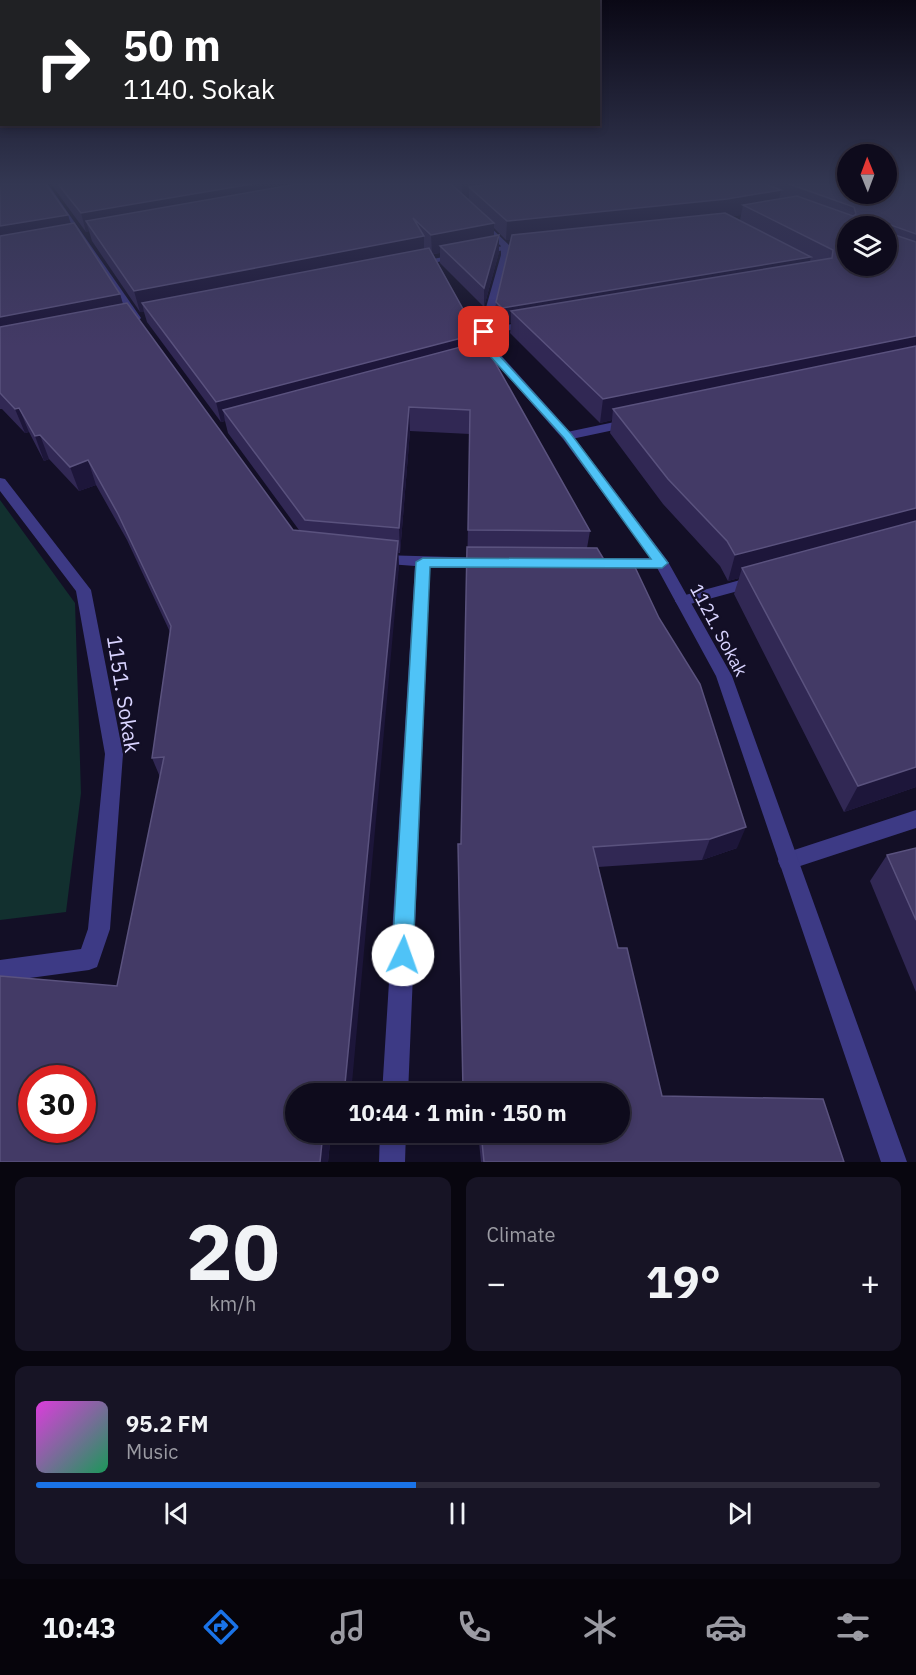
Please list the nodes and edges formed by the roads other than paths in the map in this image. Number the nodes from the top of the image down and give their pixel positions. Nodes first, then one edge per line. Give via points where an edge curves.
1 (85, 238) edge
2 (498, 238) edge
3 (540, 242) edge
4 (505, 245) junction
5 (401, 266) edge
6 (137, 320) edge
7 (543, 322) edge
8 (484, 332) junction
9 (637, 421) edge
10 (567, 436) junction
11 (0, 482) edge
12 (362, 558) edge
13 (423, 562) junction
14 (507, 563) edge
15 (602, 563) edge
16 (662, 563) junction
17 (772, 576) edge
18 (683, 601) junction
19 (916, 819) edge
20 (788, 861) junction
21 (0, 970) edge
22 (396, 1083) edge
23 (393, 1143) edge
24 (392, 1162) edge
25 (894, 1162) edge

1 - 6 street
2 - 4 street
3 - 4 street
4 - 5 street
4 - 8 street
7 - 8 street
8 - 10 street, 1121. Sokak via 488,356
9 - 10 street
10 - 16 street, 1121. Sokak
11 - 21 street, 1151. Sokak via 83,590 114,754 99,929 88,959
12 - 13 street
13 - 14 street
13 - 22 street
15 - 16 street
16 - 18 street, 1121. Sokak
17 - 18 street
18 - 20 street, 1121. Sokak via 724,676
19 - 20 street
20 - 25 street, 1121. Sokak
23 - 24 street

